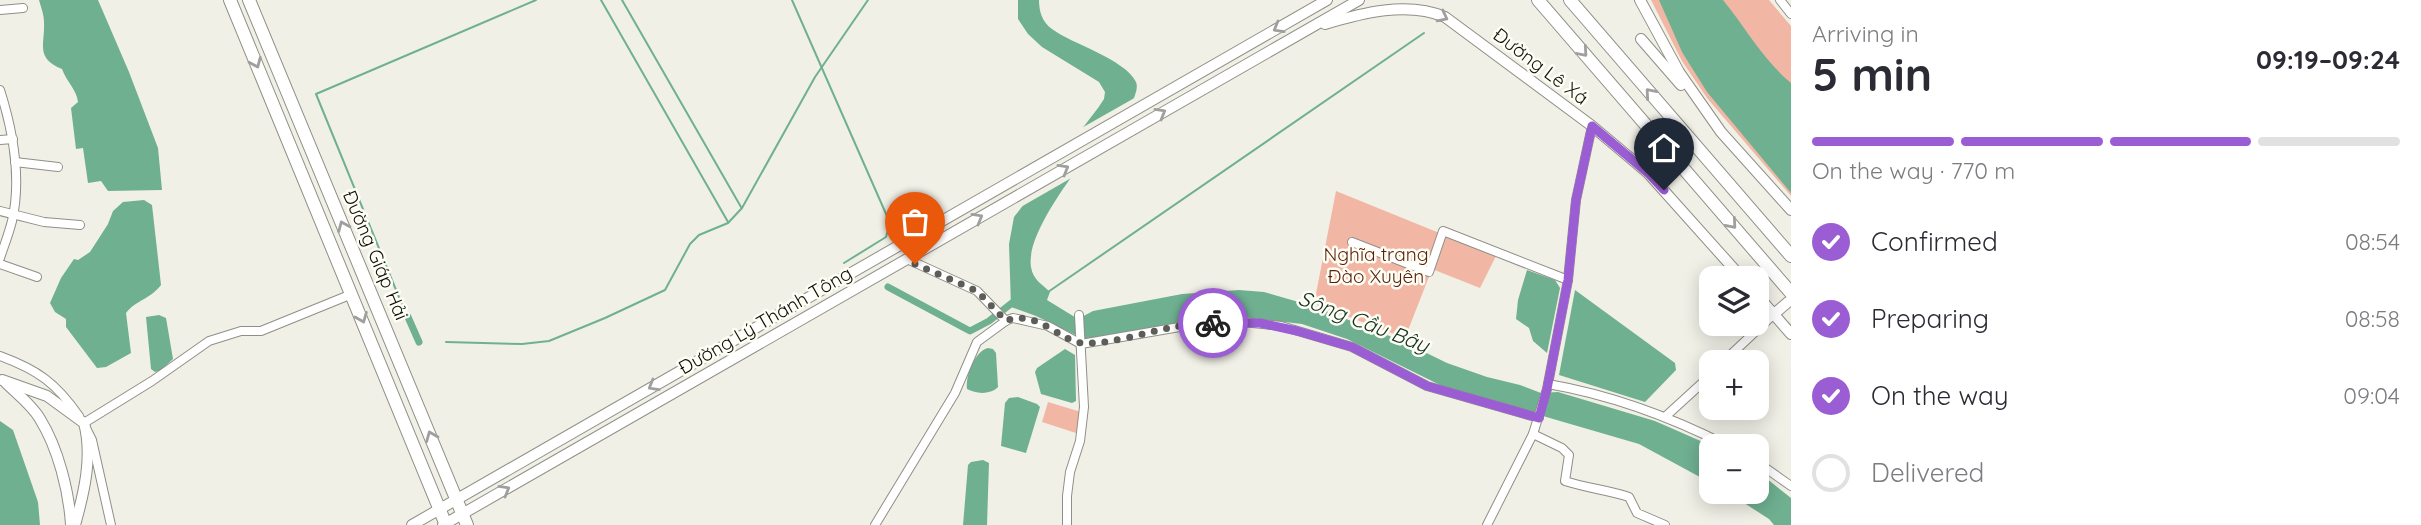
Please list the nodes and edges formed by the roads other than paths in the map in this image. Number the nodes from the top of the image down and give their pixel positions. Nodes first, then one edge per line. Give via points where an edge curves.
1 (230, 0) edge
2 (249, 0) edge
3 (1325, 0) edge
4 (1359, 0) edge
5 (1538, 0) edge
6 (1570, 0) edge
7 (1640, 0) edge
8 (1780, 0) edge
9 (23, 8) dead end
10 (0, 10) edge
11 (1791, 14) edge
12 (1306, 30) junction
13 (1641, 39) dead end
14 (1245, 47) junction
15 (1253, 61) junction
16 (0, 90) edge
17 (4, 114) edge
18 (1592, 126) junction
19 (1721, 132) junction
20 (1615, 134) dead end
21 (0, 139) edge
22 (13, 139) junction
23 (15, 162) junction
24 (58, 167) dead end
25 (1648, 173) junction
26 (1791, 210) edge
27 (0, 211) edge
28 (13, 212) junction
29 (80, 225) dead end
30 (1352, 242) dead end
31 (883, 255) junction
32 (1791, 256) edge
33 (0, 258) edge
34 (907, 259) junction
35 (0, 264) edge
36 (1731, 266) edge
37 (891, 268) junction
38 (362, 270) junction
39 (345, 276) junction
40 (37, 277) dead end
41 (1568, 280) junction
42 (352, 294) junction
43 (1790, 298) edge
44 (1769, 308) edge
45 (1774, 314) junction
46 (1079, 315) dead end
47 (1004, 319) junction
48 (1791, 334) edge
49 (1081, 342) junction
50 (1736, 350) edge
51 (0, 356) edge
52 (1, 379) edge
53 (1699, 386) edge
54 (1548, 387) junction
55 (1667, 416) junction
56 (1539, 418) junction
57 (83, 423) junction
58 (1533, 434) junction
59 (1704, 434) edge
60 (1769, 470) edge
61 (1791, 486) edge
62 (457, 499) junction
63 (440, 509) junction
64 (465, 519) edge
65 (73, 525) edge
66 (111, 525) edge
67 (412, 525) edge
68 (445, 525) edge
69 (875, 525) edge
70 (1067, 525) edge
71 (1487, 525) edge
72 (1665, 525) edge

1 -> 39 highway, Đường Giáp Hải
38 -> 2 highway, Đường Giáp Hải
3 -> 14 main road, Đường Lý Thánh Tông
4 - 12 main road, Đường Lý Thánh Tông
5 -> 43 highway
32 -> 6 highway
7 - 19 main road via 1679,72
8 - 11 street
9 - 10 street
12 - 15 main road, Đường Lý Thánh Tông
12 -> 18 main road, Đường Lê Xá via 1368,12 1433,12
13 - 19 main road
14 - 15 main road
14 - 31 main road, Đường Lý Thánh Tông
34 -> 15 main road, Đường Lý Thánh Tông
16 - 17 street
17 - 22 street
18 - 25 main road, Đường Lê Xá
18 - 41 street via 1576,200
19 - 26 main road
20 - 25 main road
21 - 22 street
22 - 23 street
23 - 24 street
23 - 28 street
25 - 36 main road, Đường Lê Xá
27 - 28 street
28 - 29 street via 44,222
28 - 33 street
30 - 41 street via 1429,272 1443,231
31 - 37 main road
31 -> 62 main road, Đường Lý Thánh Tông
34 - 37 main road, Đường Lý Thánh Tông
34 - 47 street via 968,286
35 - 40 street
64 -> 37 main road, Đường Lý Thánh Tông
38 - 39 highway
62 -> 38 highway, Đường Giáp Hải
39 - 42 highway, Đường Giáp Hải
41 - 54 street
42 - 57 street via 261,331 242,331 209,341
42 -> 63 highway, Đường Giáp Hải
43 - 45 main road
44 - 45 main road
45 - 48 main road
45 - 50 street
46 - 49 street
47 - 49 street via 1035,321
47 - 69 street via 977,342 950,403
49 - 56 street via 1197,324 1243,321 1281,326 1352,347 1427,386
49 - 70 street via 1084,418 1070,472
51 - 57 street via 53,383
52 - 57 main road via 47,396
52 - 65 main road via 40,418 67,491
53 - 55 street
54 - 55 street via 1592,393
54 - 56 street
55 - 59 street
56 - 58 street
57 - 65 main road via 88,447 85,480
57 - 66 street via 92,440
58 - 71 street
58 - 72 street via 1569,455 1565,481 1629,497 1637,513
60 - 61 street
62 - 63 main road, Đường Lý Thánh Tông
62 - 64 highway, Đường Giáp Hải
63 - 67 main road, Đường Lý Thánh Tông
63 - 68 highway, Đường Giáp Hải
64 - 68 main road, Đường Lý Thánh Tông

